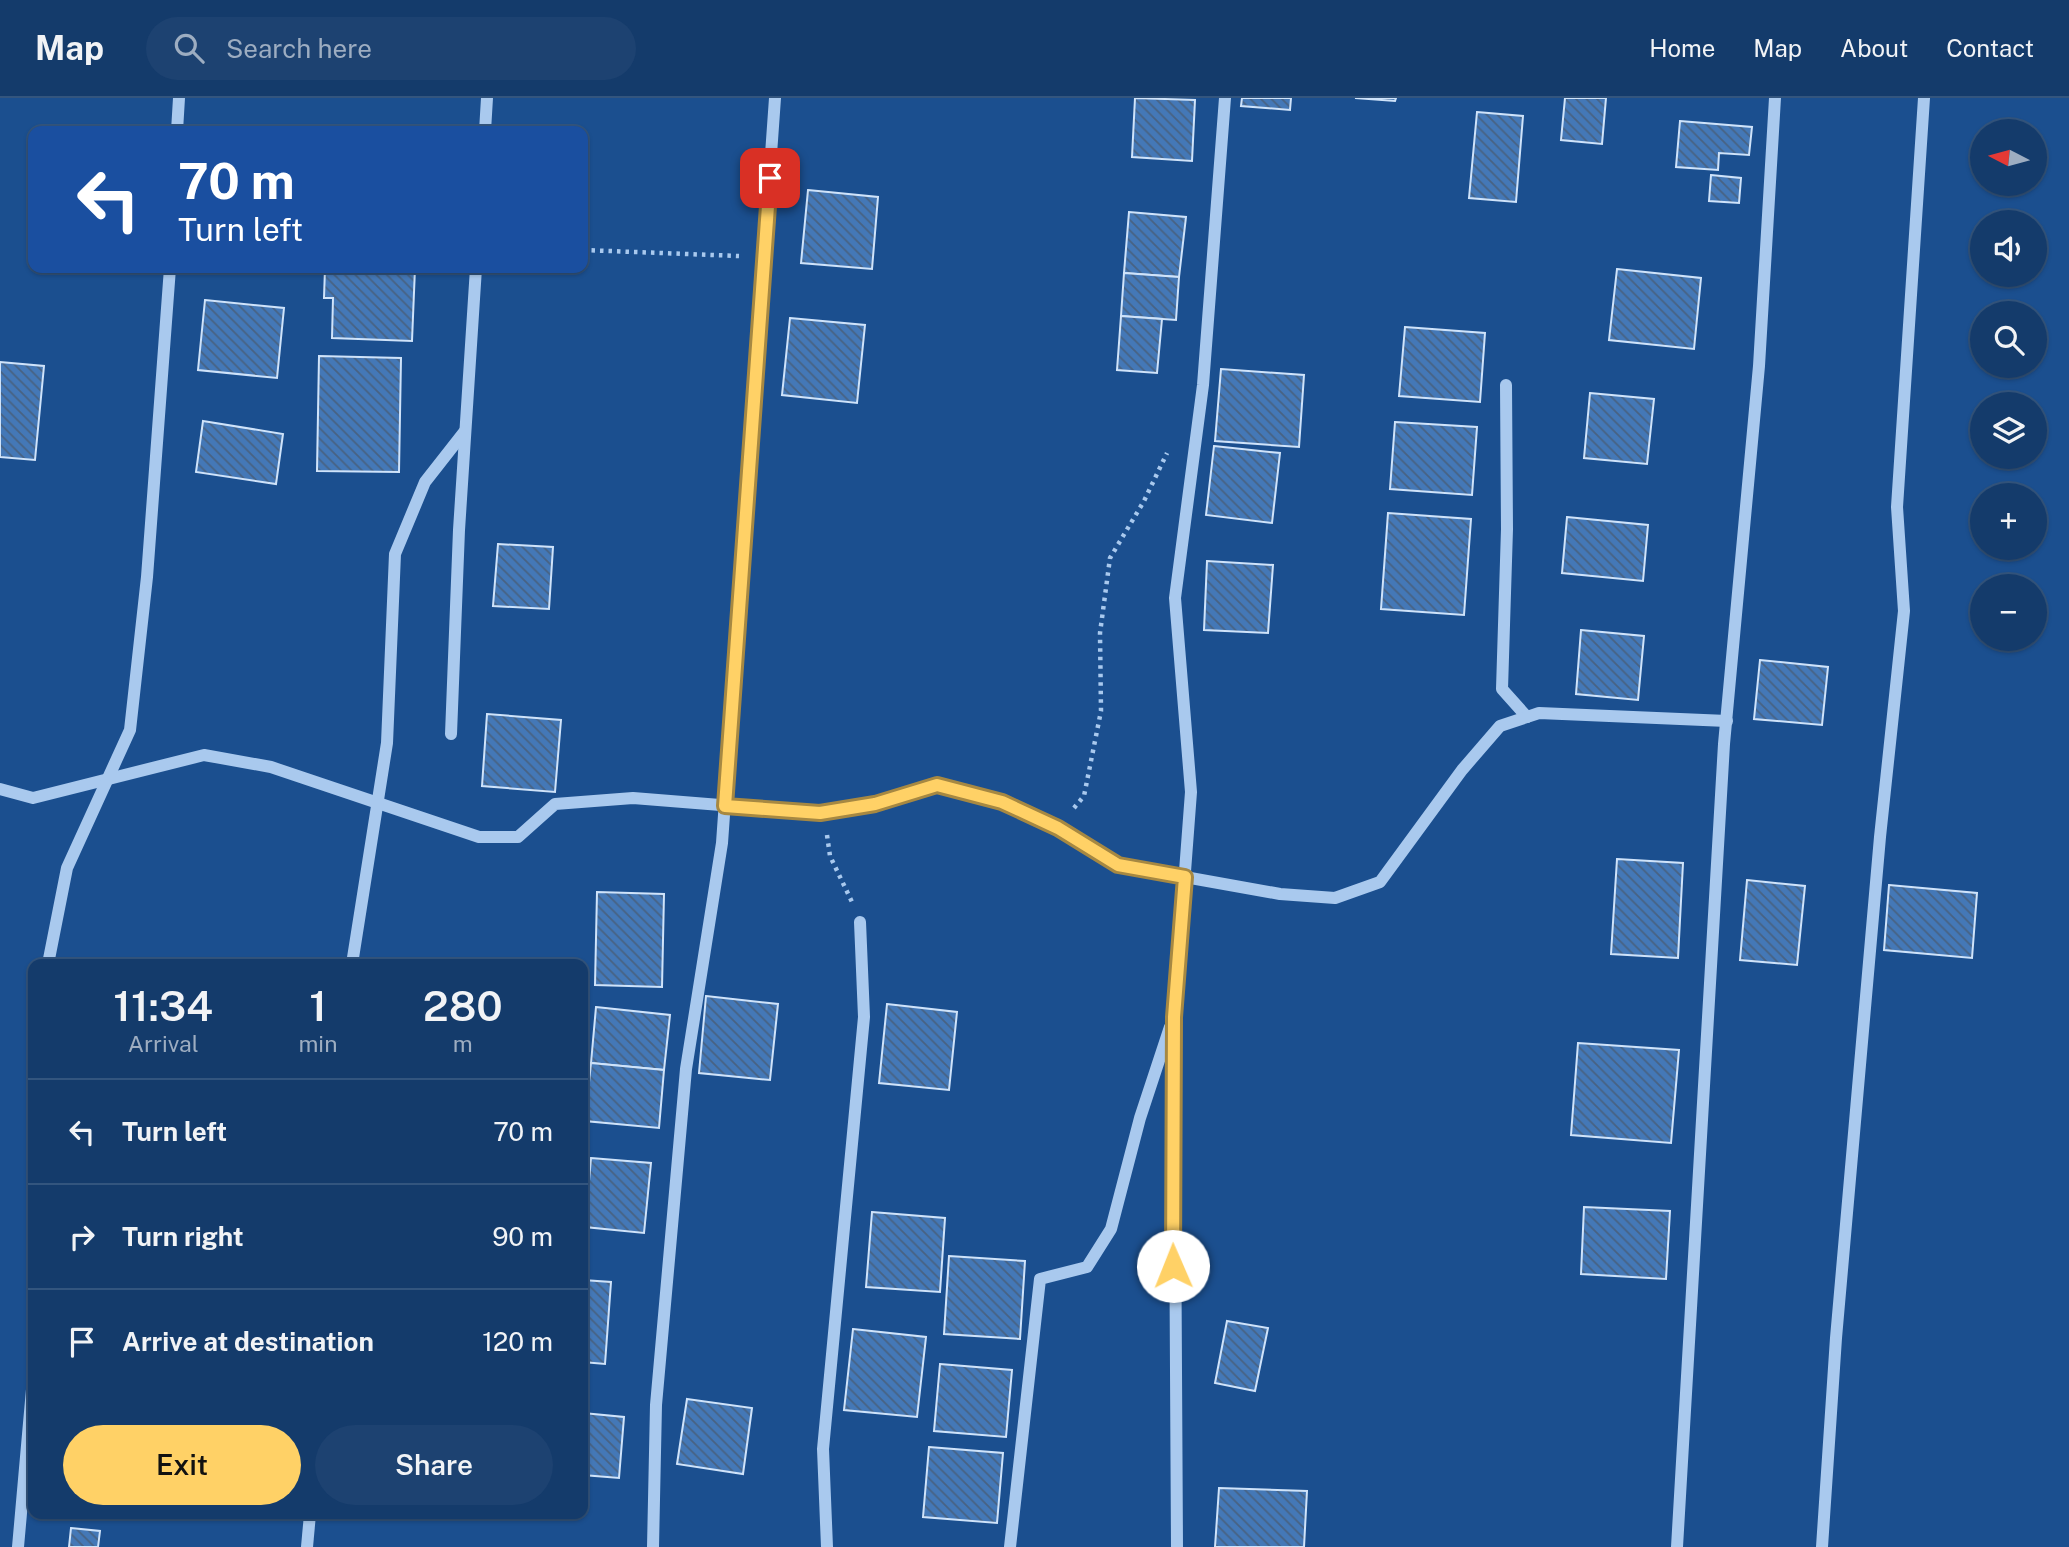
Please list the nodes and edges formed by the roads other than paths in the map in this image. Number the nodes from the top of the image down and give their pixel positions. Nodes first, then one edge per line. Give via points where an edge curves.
1 (179, 98) edge
2 (487, 98) edge
3 (775, 98) edge
4 (1225, 98) edge
5 (1776, 98) edge
6 (1924, 98) edge
7 (177, 126) edge
8 (485, 126) edge
9 (170, 273) edge
10 (476, 273) edge
11 (1506, 385) dead end
12 (465, 431) junction
13 (1527, 717) junction
14 (1727, 721) junction
15 (452, 734) dead end
16 (106, 782) junction
17 (0, 789) edge
18 (377, 805) junction
19 (725, 806) junction
20 (1185, 877) junction
21 (860, 922) road end
22 (49, 959) edge
23 (353, 959) edge
24 (1174, 1017) junction
25 (28, 1438) edge
26 (310, 1519) edge
27 (19, 1547) edge
28 (307, 1547) edge
29 (653, 1547) edge
30 (827, 1547) edge
31 (1010, 1547) edge
32 (1177, 1547) edge
33 (1677, 1547) edge
34 (1822, 1547) edge

1 - 7 street
2 - 8 street
3 - 19 street
4 - 20 street via 1203,385 1175,598 1191,792
5 - 14 street via 1759,366
6 - 34 street via 1897,507 1903,611 1836,1338
9 - 16 street via 130,730
10 - 12 street
11 - 13 street via 1502,689
12 - 15 street
12 - 18 street via 425,482 395,554 387,743
13 - 14 street via 1591,714
13 - 20 street via 1500,726 1462,769 1380,881 1335,898 1280,894
14 - 33 street
16 - 17 street via 33,798
16 - 18 street via 204,755 271,767
16 - 22 street via 67,868
18 - 19 street via 479,837 517,837 555,804 633,798
18 - 23 street
19 - 20 street via 823,813 875,804 937,785 1002,802 1058,828 1118,865
19 - 29 street via 686,1069 656,1405
20 - 24 street
21 - 30 street via 864,1017 823,1449
24 - 31 street via 1140,1118 1111,1229 1087,1267 1040,1279
24 - 32 street
25 - 27 street
26 - 28 street

